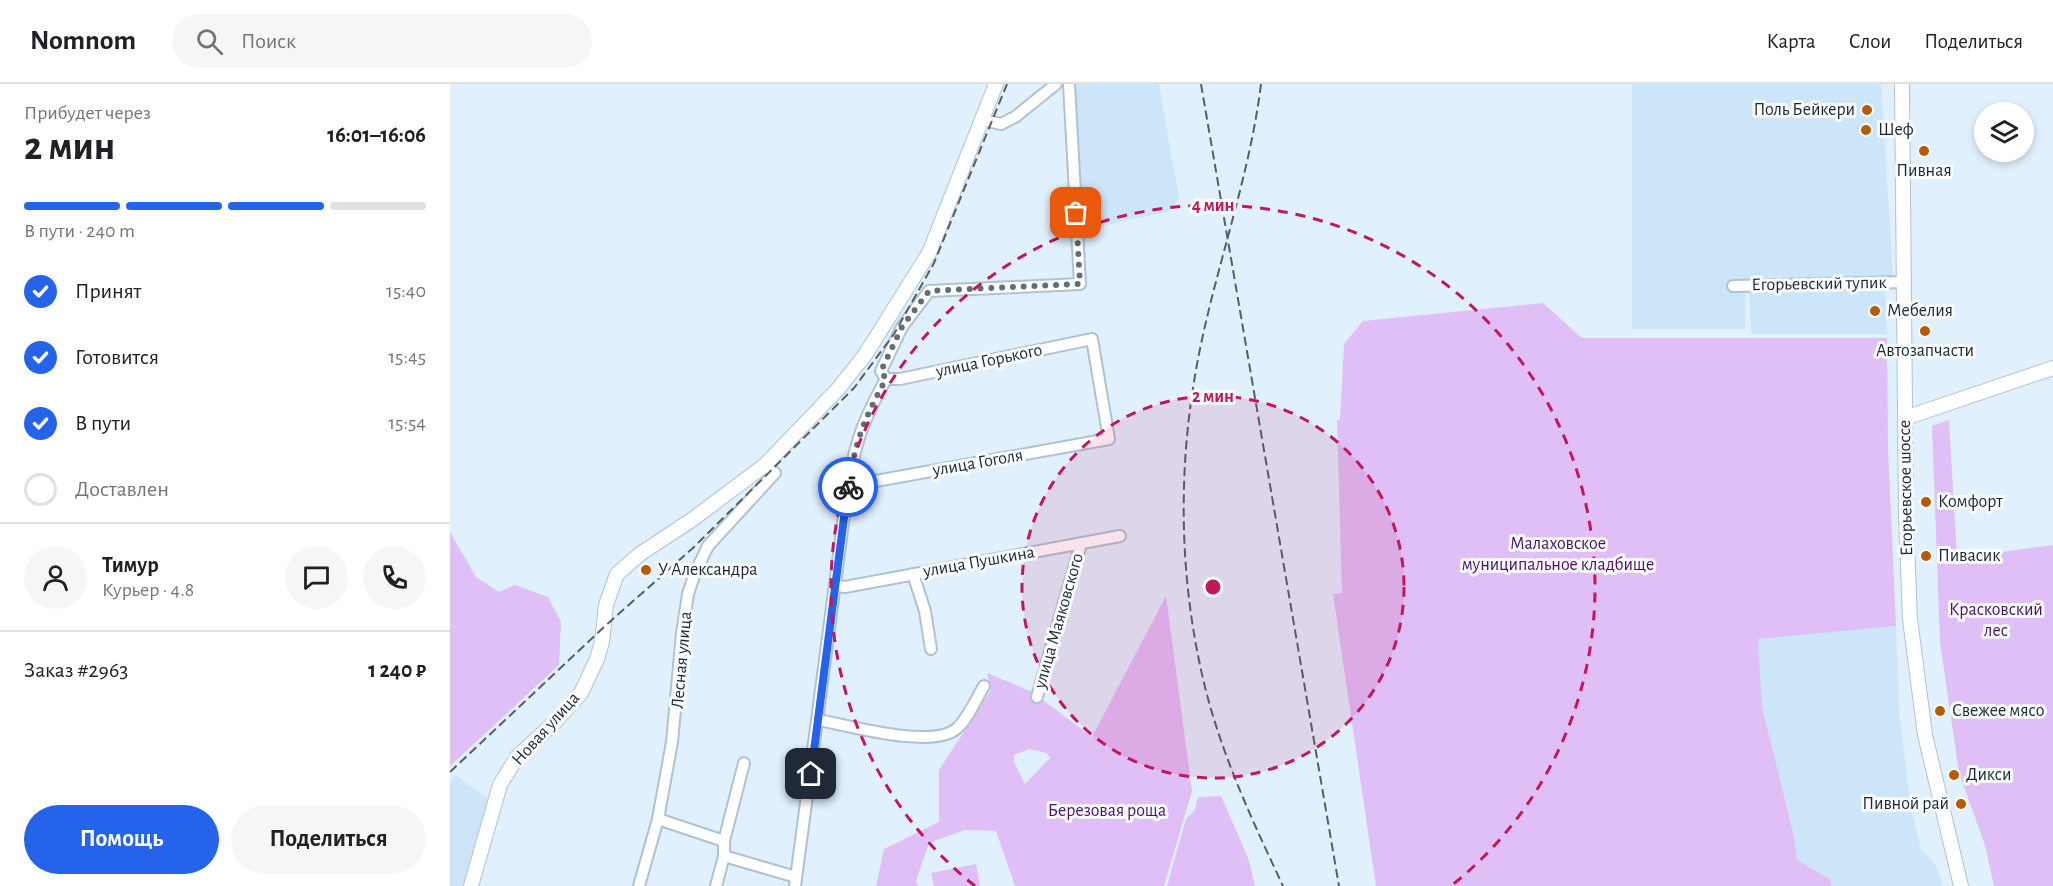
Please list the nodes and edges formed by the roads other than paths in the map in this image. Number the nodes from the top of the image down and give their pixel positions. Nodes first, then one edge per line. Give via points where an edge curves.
1 (996, 84) edge
2 (1056, 84) edge
3 (1069, 84) edge
4 (1902, 84) edge
5 (983, 120) junction
6 (1905, 282) junction
7 (1733, 286) dead end
8 (2053, 368) edge
9 (886, 379) junction
10 (1905, 418) junction
11 (1109, 439) joint
12 (765, 465) junction
13 (848, 486) junction
14 (1120, 536) dead end
15 (1081, 544) junction
16 (913, 574) junction
17 (837, 586) junction
18 (931, 649) dead end
19 (984, 686) dead end
20 (1037, 697) dead end
21 (819, 720) junction
22 (744, 763) dead end
23 (658, 819) junction
24 (724, 841) junction
25 (724, 856) junction
26 (796, 882) edge
27 (471, 886) edge
28 (639, 886) edge
29 (716, 886) edge
30 (1961, 886) edge

1 - 5 main road, Новая улица
2 - 5 street via 1015,117 1000,124
3 - 9 street via 1080,284 929,291 902,327 881,371
4 - 6 main road, Егорьевское шоссе
5 - 12 main road, Новая улица via 929,253 879,336 838,389
6 - 7 street, Егорьевский тупик
6 - 10 main road, Егорьевское шоссе
8 - 10 main road
9 - 11 street, улица Горького via 1092,339
9 - 13 street via 863,420
10 - 30 main road, Егорьевское шоссе via 1913,660 1925,735
11 - 13 street, улица Гоголя
12 - 23 street, Лесная улица via 775,473 708,546 688,594 677,714
12 - 27 main road, Новая улица via 617,574 606,605 597,659 580,693 517,757 500,785
13 - 17 street
14 - 15 street, улица Пушкина
15 - 16 street, улица Пушкина
15 - 20 street, улица Маяковского
16 - 17 street, улица Пушкина
16 - 18 street via 925,611
17 - 21 street
19 - 21 street via 957,728 941,738 909,737
21 - 26 street
22 - 24 street
23 - 24 street
23 - 28 street, Лесная улица
24 - 25 street
25 - 26 street
25 - 29 street

